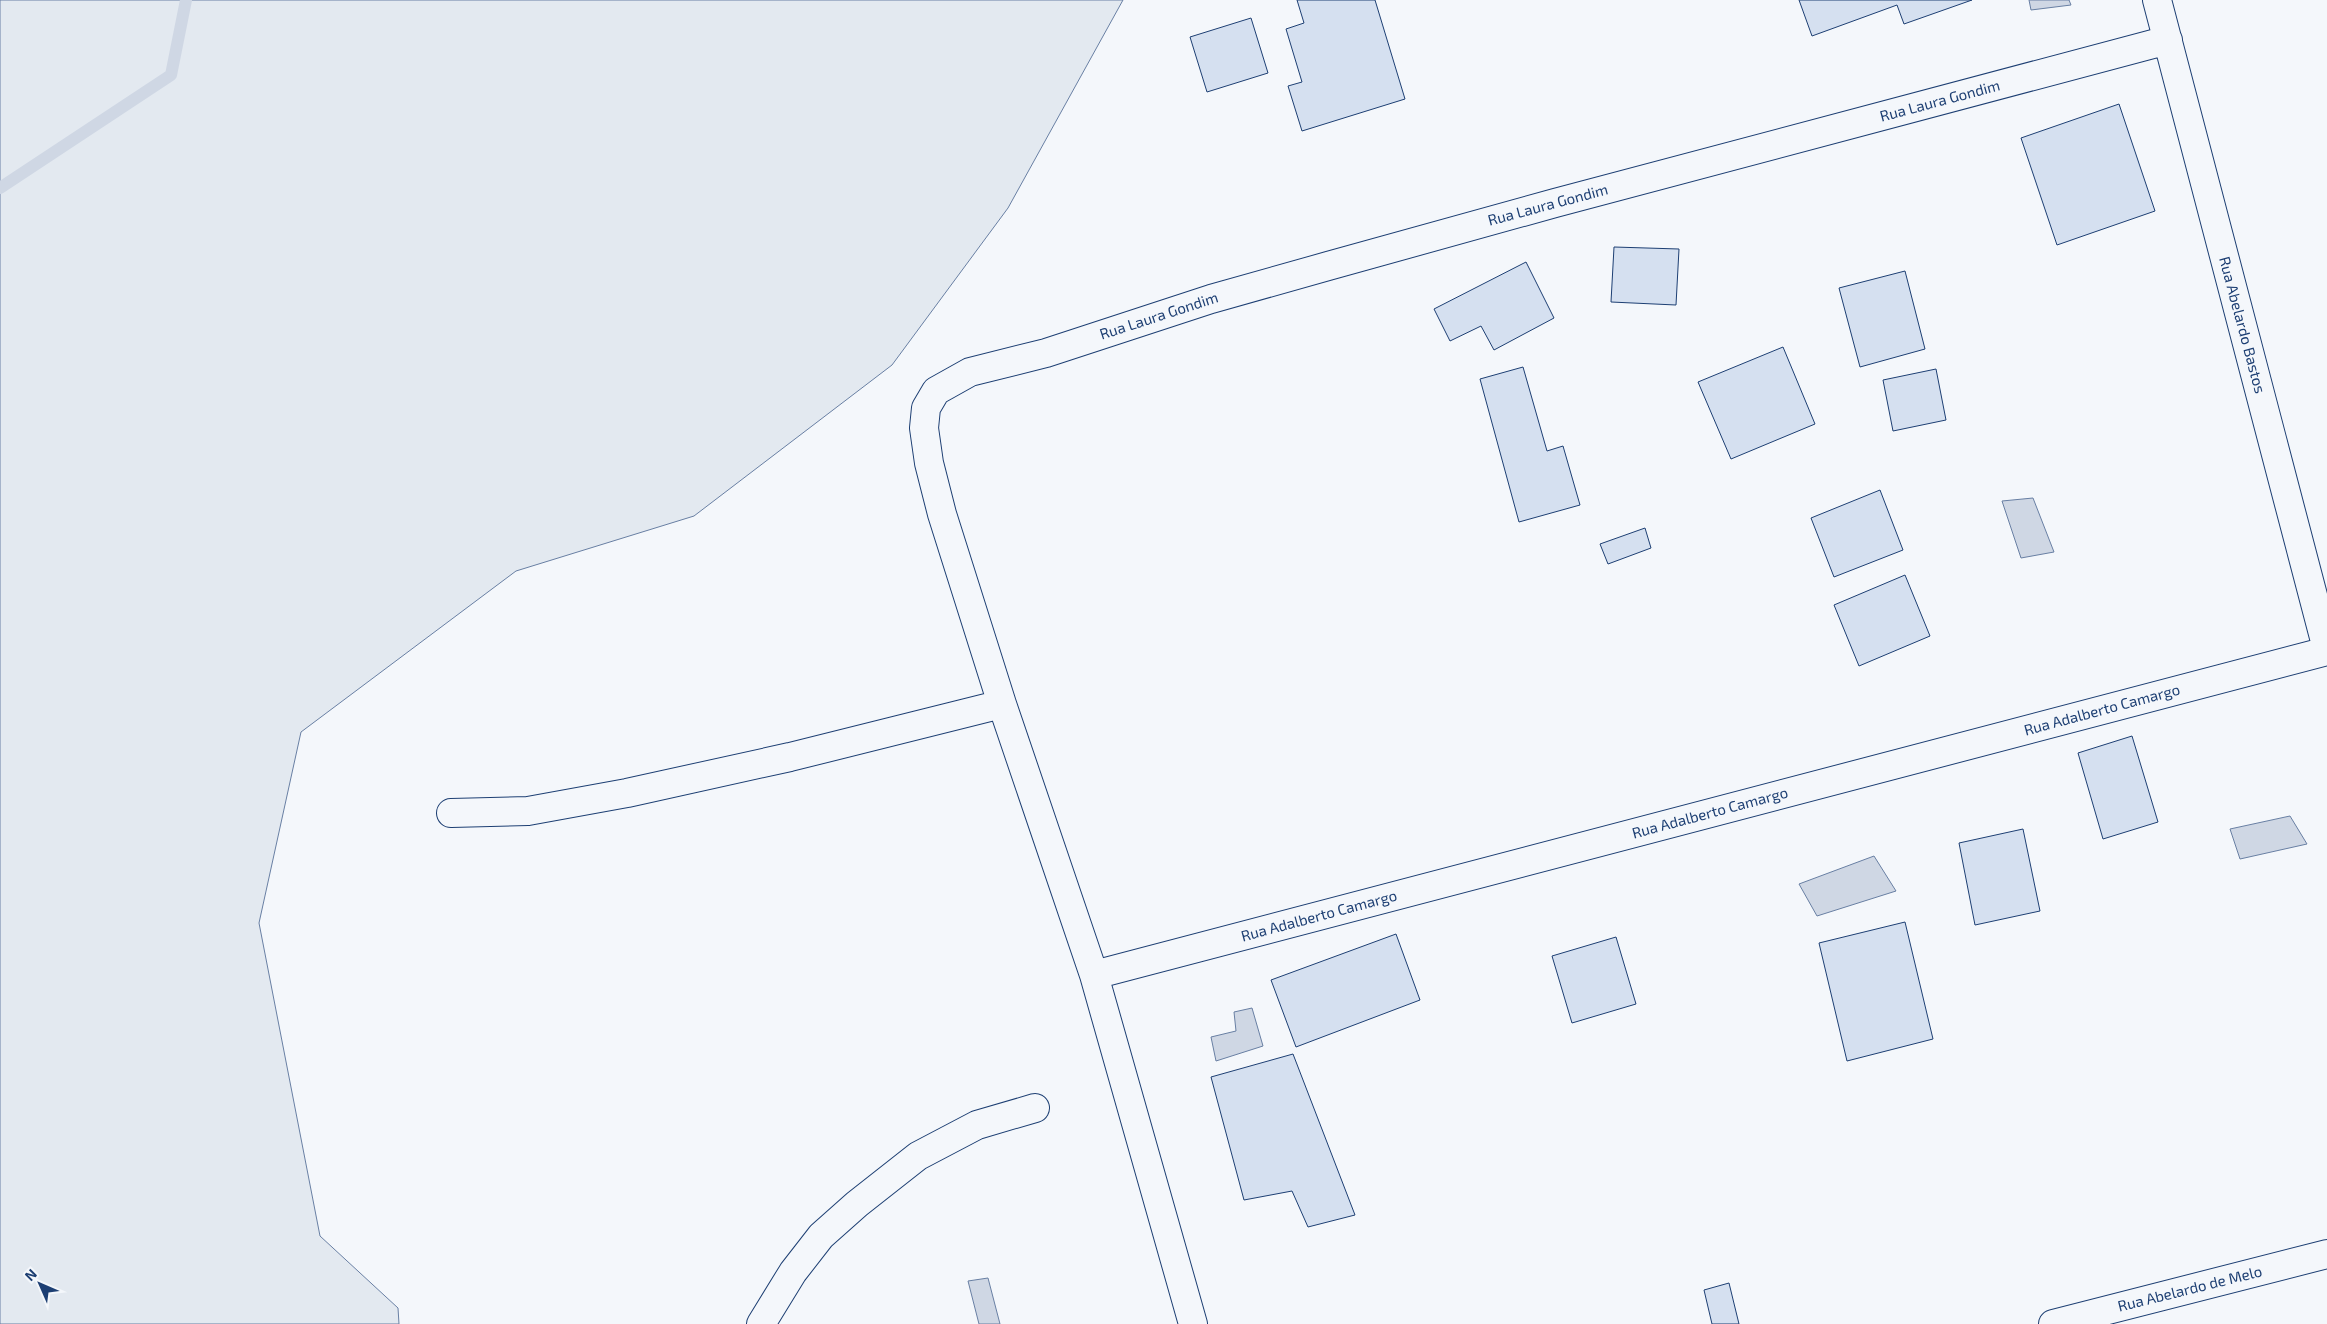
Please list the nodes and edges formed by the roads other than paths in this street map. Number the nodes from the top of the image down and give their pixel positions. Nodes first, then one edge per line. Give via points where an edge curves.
1 (2157, 0) edge
2 (2168, 40) junction
3 (2327, 650) edge
4 (1002, 704) junction
5 (451, 813) dead end
6 (1094, 975) junction
7 (1035, 1108) dead end
8 (2327, 1254) edge
9 (761, 1324) edge
10 (1193, 1324) edge
11 (2053, 1324) edge

1 - 2 street, Rua Abelardo Bastos
2 - 3 street, Rua Abelardo Bastos
2 - 4 street, Rua Laura Gondim via 1555,203 1211,299 1046,353 970,372 936,391 926,408 924,428 928,463
3 - 6 street, Rua Adalberto Camargo
4 - 5 street via 627,794 528,811
4 - 6 street
6 - 10 street
7 - 9 street via 977,1125 918,1156 856,1204 822,1236 793,1272
8 - 11 street, Rua Abelardo de Melo

